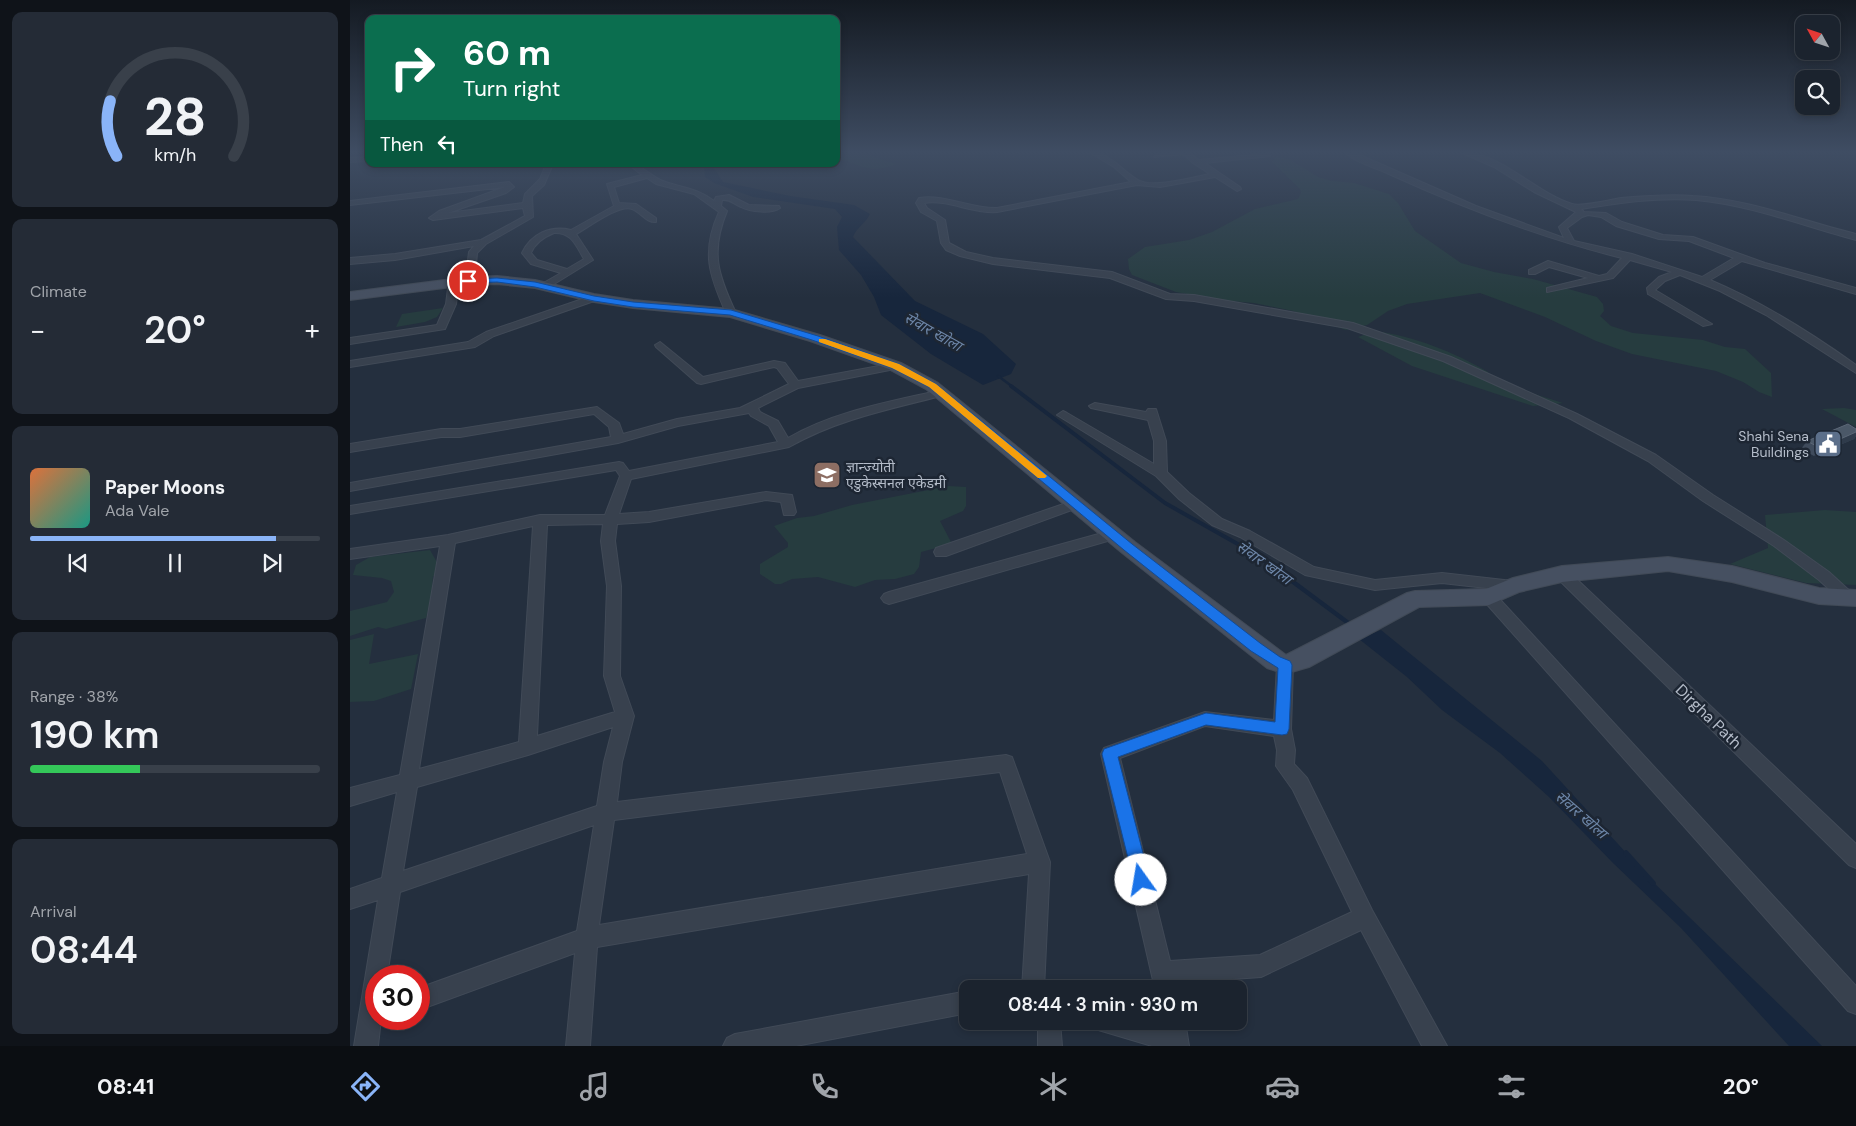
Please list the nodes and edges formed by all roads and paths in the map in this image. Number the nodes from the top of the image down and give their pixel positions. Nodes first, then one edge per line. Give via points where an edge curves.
1 (368, 201) edge
2 (476, 201) edge
3 (527, 201) edge
4 (615, 201) edge
5 (711, 201) edge
6 (718, 201) edge
7 (739, 201) edge
8 (921, 201) edge
9 (938, 201) edge
10 (1042, 201) edge
11 (1458, 201) edge
12 (1558, 201) edge
13 (1633, 201) edge
14 (1713, 201) edge
15 (350, 203) edge
16 (526, 205) junction
17 (717, 205) junction
18 (619, 206) junction
19 (776, 208) dead end
20 (1577, 211) junction
21 (653, 220) dead end
22 (570, 234) junction
23 (1856, 237) edge
24 (483, 242) junction
25 (1570, 242) junction
26 (1629, 256) junction
27 (1742, 257) junction
28 (350, 261) edge
29 (568, 272) junction
30 (1532, 272) dead end
31 (1680, 272) junction
32 (1601, 280) junction
33 (468, 281) junction
34 (1701, 281) junction
35 (543, 287) junction
36 (1550, 290) dead end
37 (1856, 291) edge
38 (350, 296) edge
39 (594, 298) junction
40 (731, 313) junction
41 (1707, 324) dead end
42 (350, 341) edge
43 (660, 345) dead end
44 (350, 364) edge
45 (896, 366) junction
46 (1856, 370) edge
47 (795, 386) junction
48 (941, 393) junction
49 (752, 406) junction
50 (1095, 406) dead end
51 (1063, 415) dead end
52 (618, 439) junction
53 (785, 444) junction
54 (350, 448) edge
55 (1161, 473) junction
56 (626, 476) junction
57 (350, 487) edge
58 (1075, 504) junction
59 (350, 510) edge
60 (789, 512) dead end
61 (611, 518) junction
62 (540, 520) junction
63 (1113, 535) junction
64 (448, 540) junction
65 (941, 552) dead end
66 (350, 554) edge
67 (1562, 574) junction
68 (1512, 586) junction
69 (1489, 597) junction
70 (889, 598) dead end
71 (1853, 601) edge
72 (1285, 665) junction
73 (625, 716) junction
74 (1282, 729) junction
75 (528, 747) junction
76 (410, 779) junction
77 (350, 797) edge
78 (607, 812) junction
79 (1856, 858) edge
80 (1040, 862) junction
81 (392, 884) junction
82 (350, 899) edge
83 (1365, 917) junction
84 (587, 938) junction
85 (378, 965) edge
86 (1033, 980) edge
87 (1165, 980) edge
88 (1171, 980) edge
89 (430, 995) edge
90 (1856, 1003) edge
91 (959, 1004) edge
92 (370, 1030) edge
93 (1049, 1030) edge
94 (1143, 1030) edge
95 (1173, 1030) edge
96 (366, 1046) edge
97 (578, 1046) edge
98 (735, 1046) edge
99 (1050, 1046) edge
100 (1176, 1046) edge
101 (1435, 1046) edge

1 - 15 street
2 - 16 street via 433,218
3 - 16 street
4 - 18 street
5 - 17 street
6 - 17 street
7 - 19 street via 747,207
8 - 71 street via 924,210 941,220 945,243 964,254 993,261 1112,275 1169,297 1194,298 1349,325 1447,359 1574,416 1652,458 1779,542
9 - 10 street via 954,202 983,212
11 - 25 street
12 - 20 street
13 - 20 street
14 - 23 street via 1742,205
16 - 24 street via 529,217
17 - 40 street via 723,211 713,231 712,256 716,283
18 - 21 street via 633,206
18 - 22 street
20 - 25 street via 1562,227
20 - 27 street via 1603,215 1619,224 1662,238 1690,239
22 - 29 street via 589,260
22 - 29 street via 563,231 541,235 529,244 526,253 534,262
24 - 28 street
24 - 33 street via 473,252 472,274
25 - 26 street
26 - 31 street
26 - 32 street via 1610,276
27 - 34 street
27 - 37 street
29 - 35 street
30 - 32 street via 1548,264
31 - 34 street
31 - 41 street via 1662,278 1651,292
32 - 36 street
33 - 35 street via 497,280
33 - 38 street
33 - 42 street via 453,288 451,304 441,327
34 - 46 street via 1761,307
35 - 39 street
39 - 40 street
39 - 44 street via 490,334 471,345
40 - 45 street
43 - 47 street via 701,381 774,364 781,366
45 - 47 street
45 - 48 street
47 - 49 street
48 - 53 street via 826,422
48 - 58 street
49 - 52 street via 743,411 677,423
49 - 53 street via 755,414 774,424
50 - 55 street via 1152,414 1160,441
51 - 55 street
52 - 54 street via 615,426 597,410
52 - 57 street
53 - 56 street
55 - 68 street via 1218,522 1310,571 1375,585 1442,578
56 - 59 street via 619,466
56 - 61 street
58 - 63 street
58 - 65 street
60 - 61 street via 787,498 766,496 649,518
61 - 62 street
61 - 73 street via 608,541 614,586 612,676
62 - 64 street
62 - 75 street
63 - 70 street
63 - 72 street via 1256,647
64 - 66 street
64 - 76 street
67 - 68 street
67 - 71 street via 1668,564 1732,574 1819,596
67 - 79 street, Dirgha Path
68 - 69 street
69 - 72 street via 1415,599 1301,660
69 - 90 street
72 - 74 street
73 - 75 street
73 - 78 street via 613,762
74 - 83 street via 1285,766 1300,784
74 - 87 street via 1206,719 1110,754
75 - 76 street
76 - 77 street
76 - 81 street
78 - 80 street via 1006,763
78 - 81 street
78 - 84 street
80 - 84 street
80 - 86 street
81 - 82 street
81 - 85 street
83 - 88 street via 1260,966
83 - 101 street
84 - 89 street
84 - 97 street
91 - 98 street
92 - 96 street
93 - 99 street
94 - 100 street
95 - 100 street

